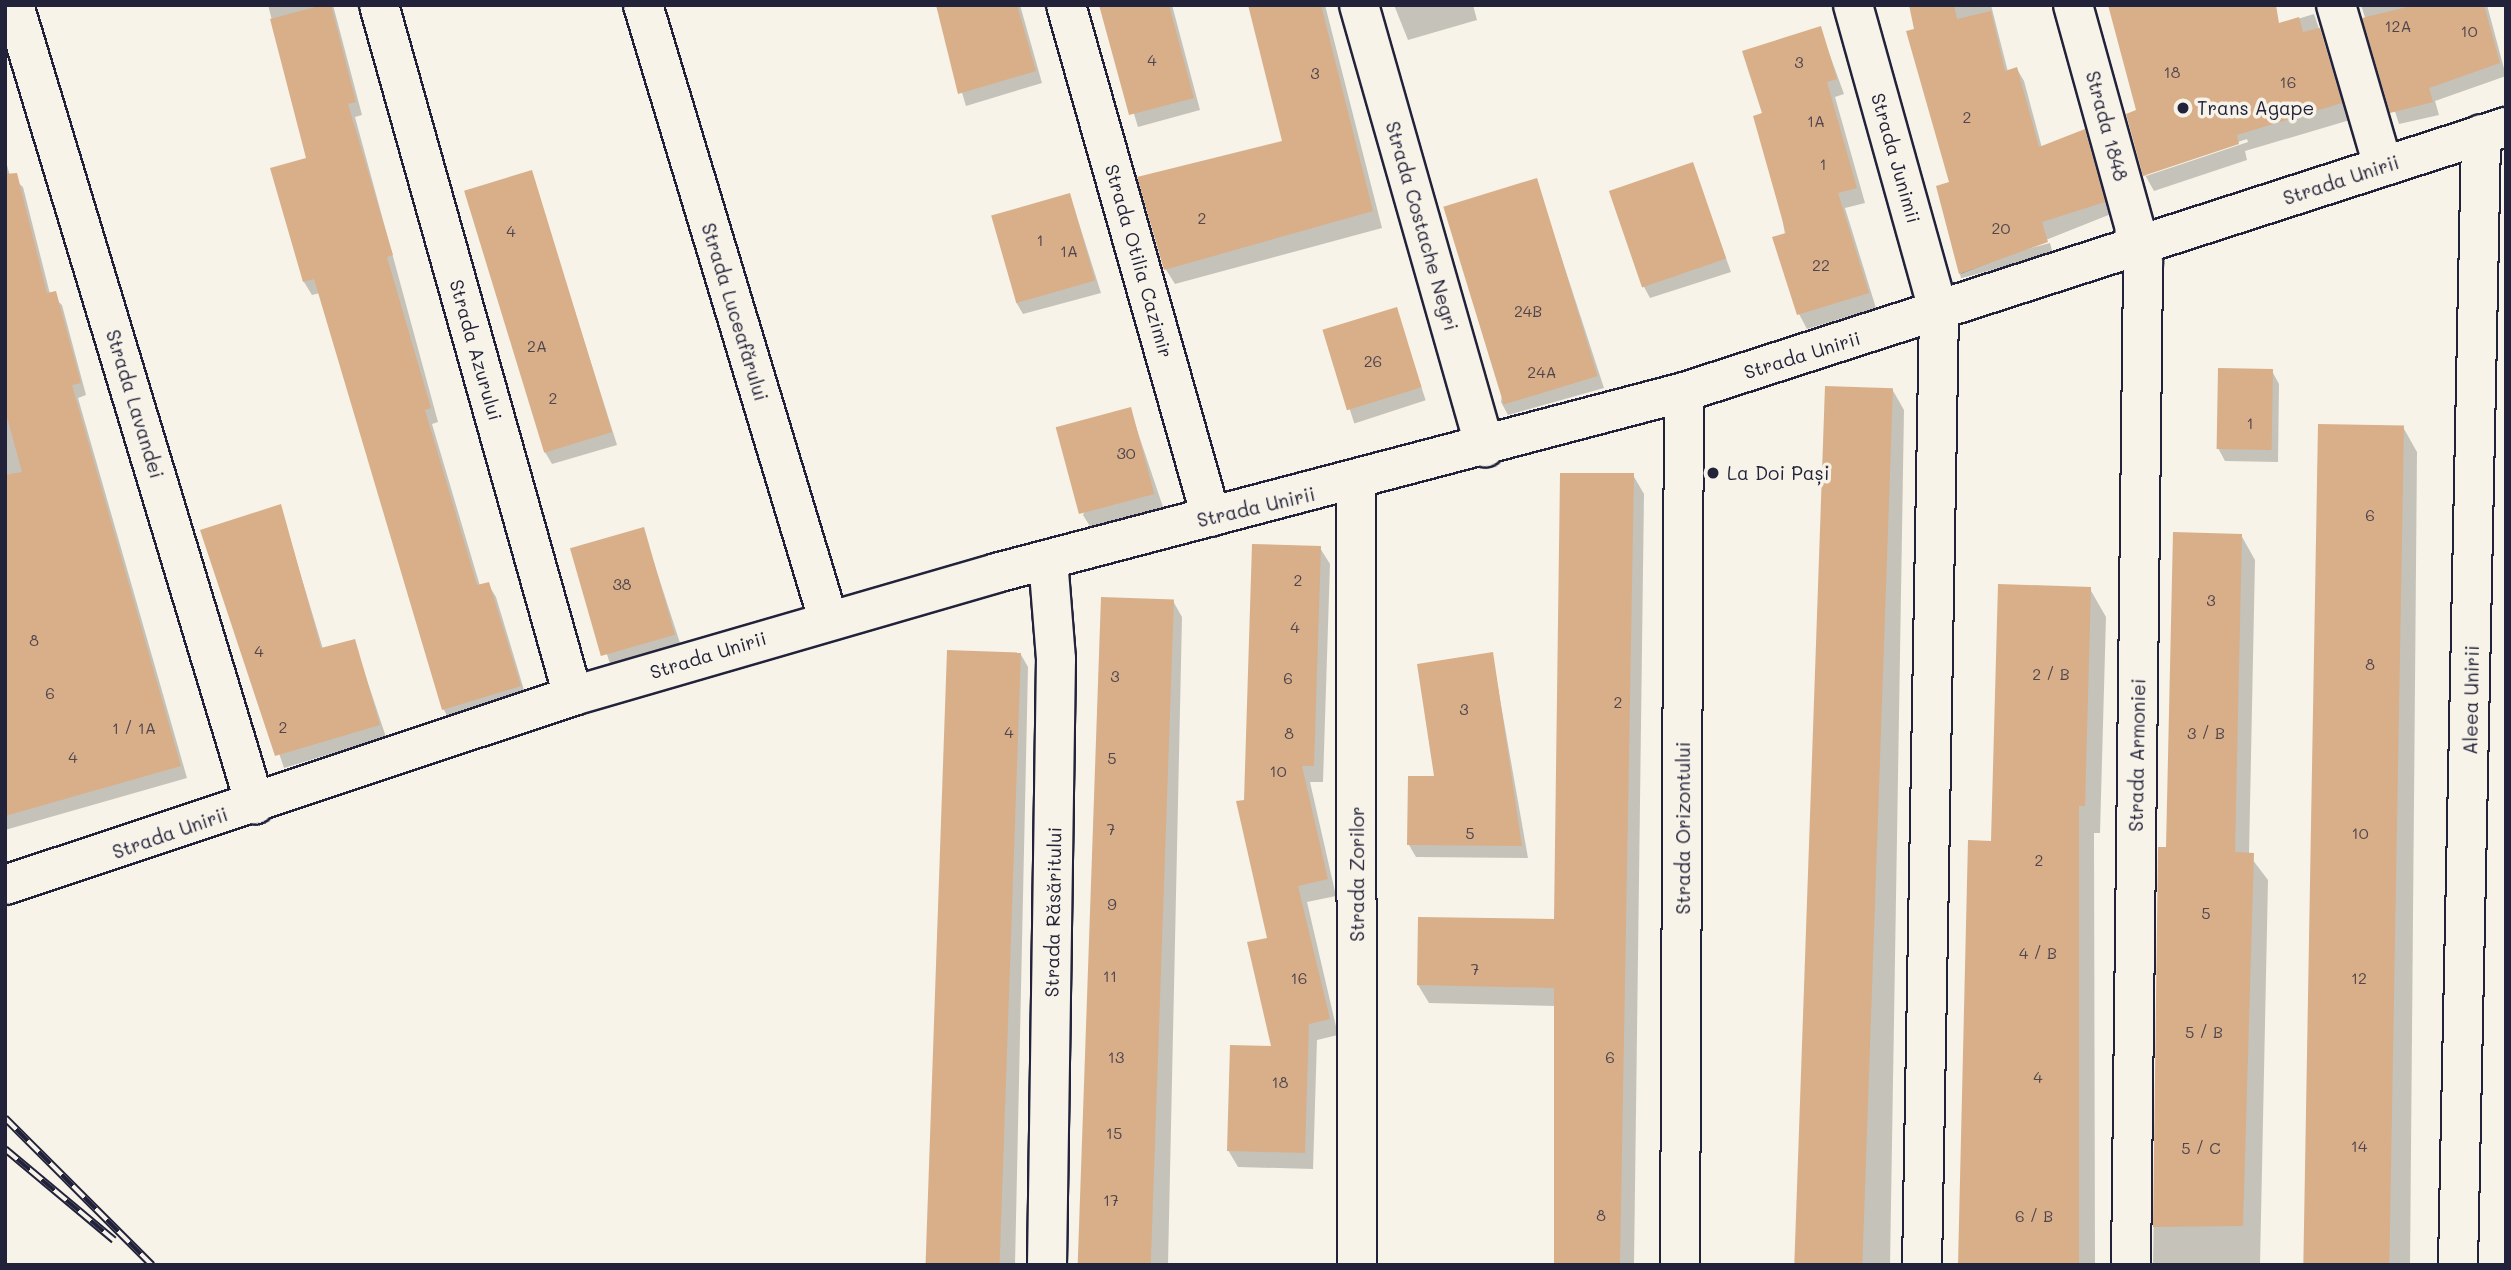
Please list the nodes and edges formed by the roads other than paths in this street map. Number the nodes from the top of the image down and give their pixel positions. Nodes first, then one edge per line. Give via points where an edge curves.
1 (14, 5) edge
2 (379, 5) edge
3 (643, 5) edge
4 (1066, 5) edge
5 (1359, 5) edge
6 (1853, 5) edge
7 (2073, 5) edge
8 (2336, 5) edge
9 (2493, 131) edge
10 (2383, 166) junction
11 (2133, 248) junction
12 (1939, 312) junction
13 (1684, 392) junction
14 (1485, 447) junction
15 (1356, 483) junction
16 (1211, 517) junction
17 (1048, 559) junction
18 (828, 620) junction
19 (573, 696) junction
20 (255, 804) junction
21 (5, 885) edge
22 (1047, 1265) edge
23 (1357, 1265) edge
24 (1680, 1265) edge
25 (1922, 1265) edge
26 (2131, 1265) edge
27 (2458, 1265) edge

1 - 20 street, Strada Lavandei
2 - 19 street, Strada Azurului
3 - 18 street, Strada Luceafǎrului
4 - 16 street, Strada Otilia Cazimir
5 - 14 street, Strada Costache Negri
6 - 12 street, Strada Junimii
7 - 11 street, Strada 1848 via 2135,228
8 - 10 street
9 - 10 street, Strada Unirii
9 - 27 street, Aleea Unirii
10 - 11 street, Strada Unirii
11 - 12 street, Strada Unirii
11 - 26 street, Strada Armoniei via 2143,262
12 - 13 street, Strada Unirii
12 - 25 street
13 - 14 street, Strada Unirii
13 - 24 street, Strada Orizontului
14 - 15 street, Strada Unirii
15 - 16 street, Strada Unirii
15 - 23 street, Strada Zorilor
16 - 17 street, Strada Unirii
17 - 18 street, Strada Unirii
17 - 22 street, Strada Răsăritului via 1056,659
18 - 19 street, Strada Unirii
19 - 20 street, Strada Unirii
20 - 21 street, Strada Unirii

